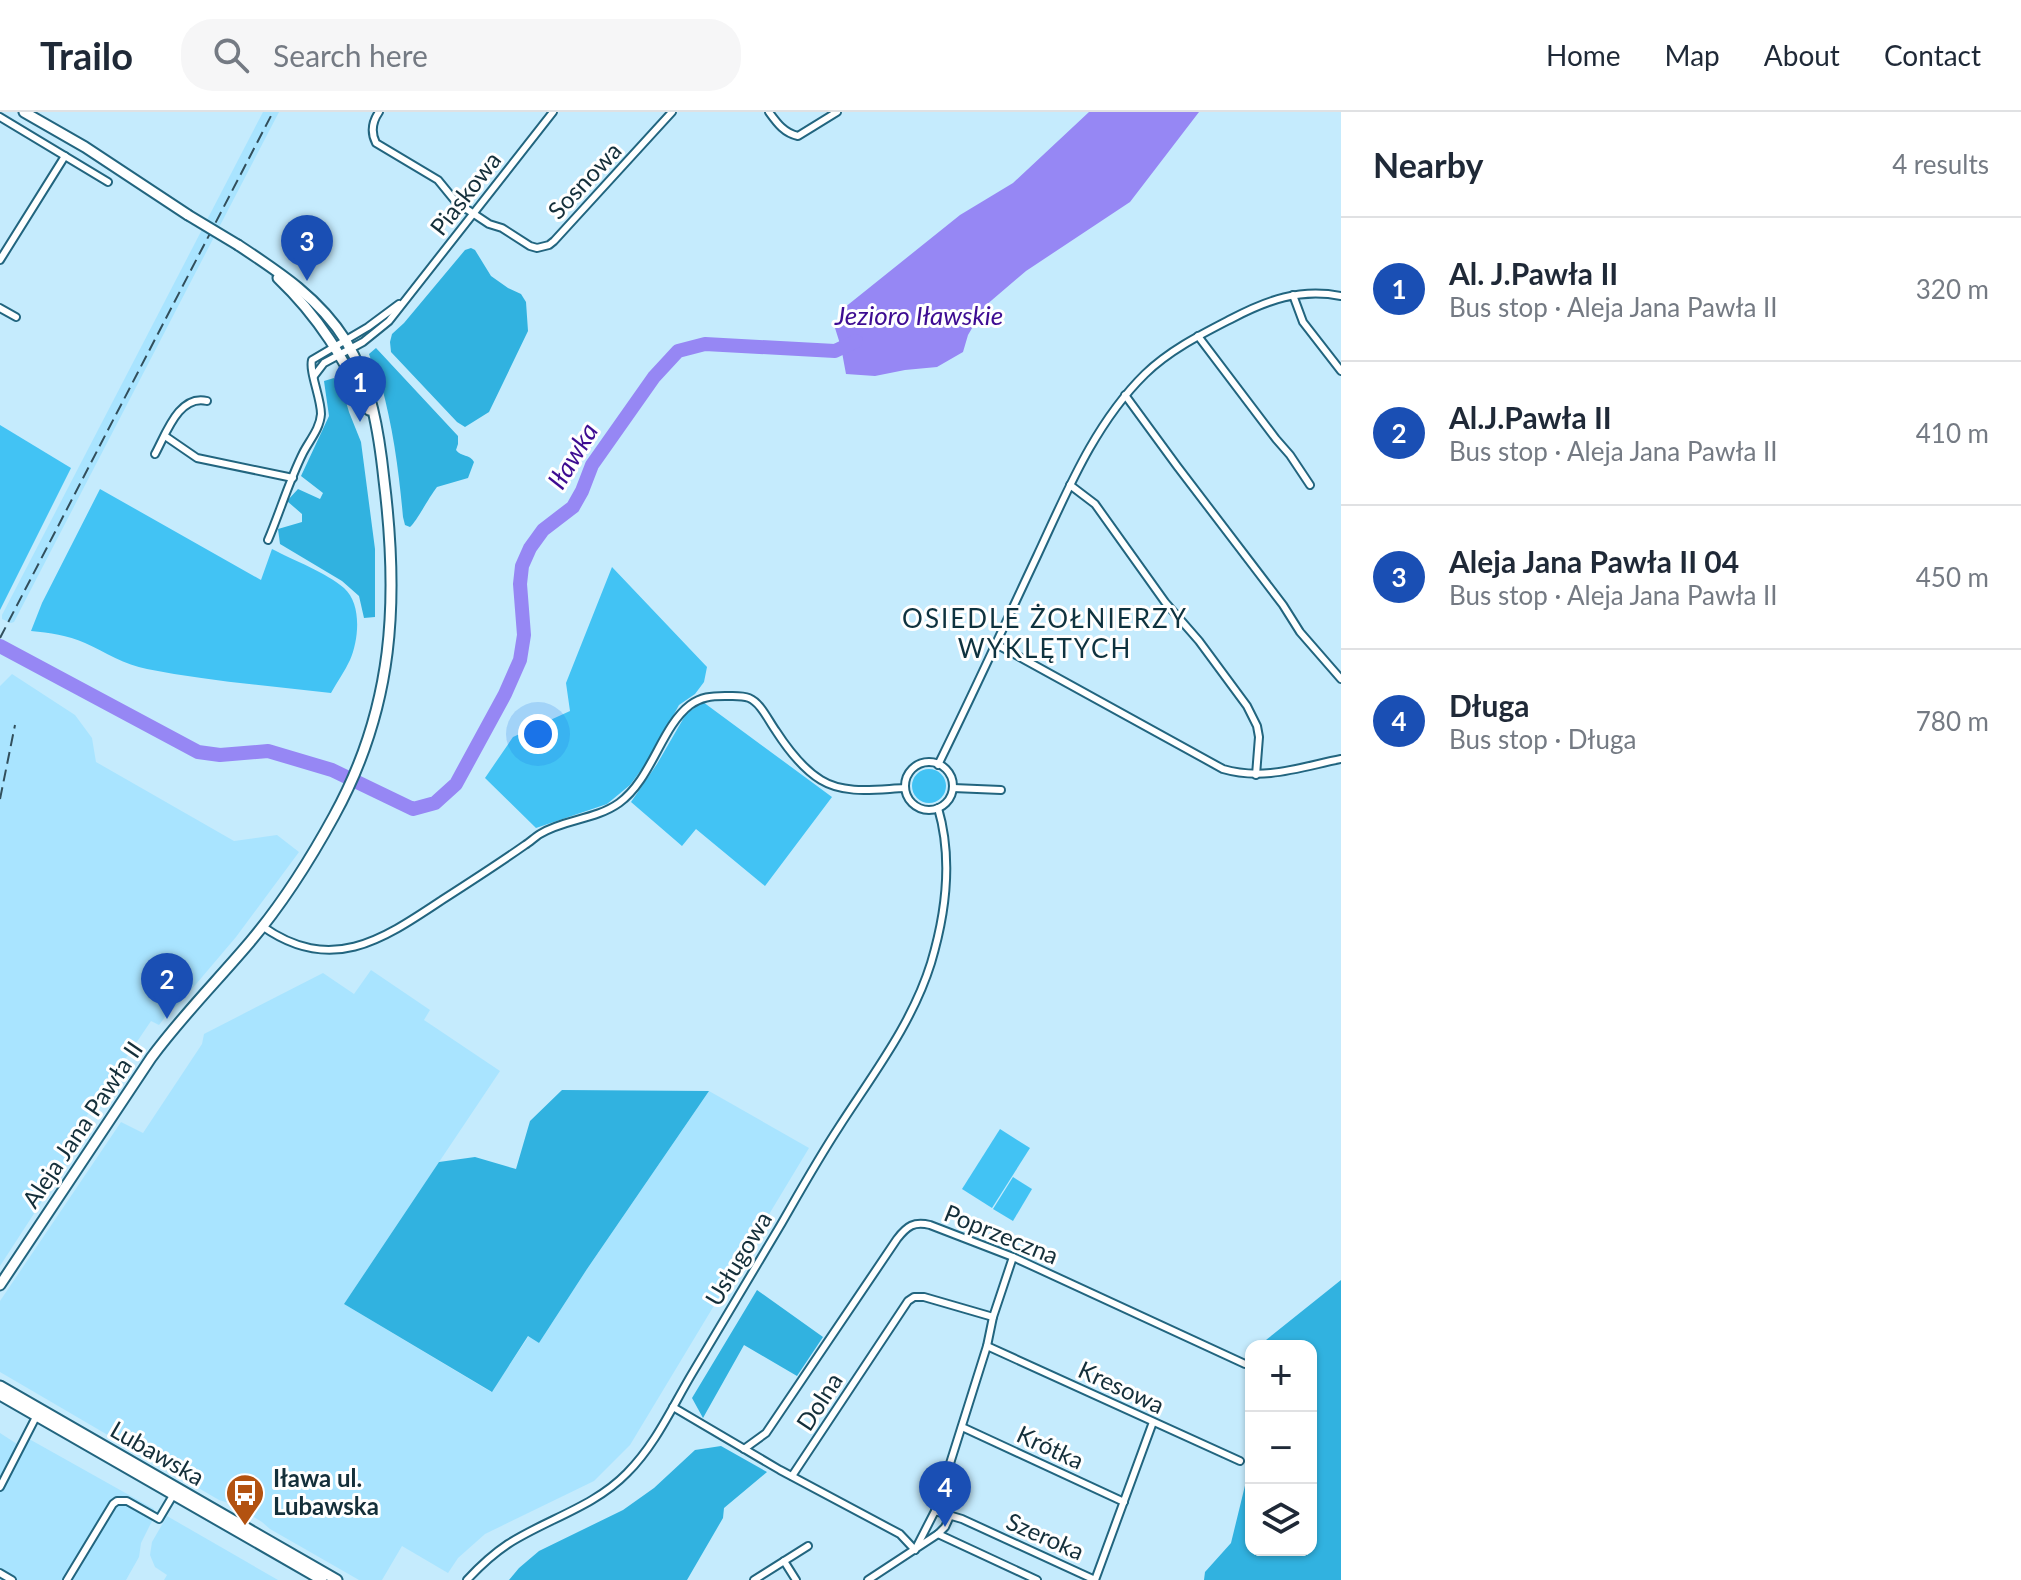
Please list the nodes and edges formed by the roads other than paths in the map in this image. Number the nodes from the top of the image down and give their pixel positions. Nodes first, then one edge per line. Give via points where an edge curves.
1 (24, 112) edge
2 (34, 112) edge
3 (379, 112) edge
4 (553, 112) edge
5 (672, 112) edge
6 (769, 112) edge
7 (837, 112) edge
8 (0, 117) edge
9 (47, 124) junction
10 (65, 156) junction
11 (108, 182) dead end
12 (473, 214) junction
13 (258, 258) junction
14 (0, 260) edge
15 (1293, 295) junction
16 (1341, 296) edge
17 (0, 308) edge
18 (16, 317) dead end
19 (1198, 336) junction
20 (348, 344) junction
21 (337, 350) junction
22 (1341, 371) edge
23 (1125, 395) junction
24 (207, 401) dead end
25 (375, 422) junction
26 (165, 436) junction
27 (155, 454) dead end
28 (293, 478) junction
29 (1070, 485) junction
30 (1310, 485) dead end
31 (268, 540) dead end
32 (996, 644) junction
33 (1341, 679) edge
34 (1341, 759) edge
35 (938, 765) junction
36 (1256, 775) junction
37 (905, 788) junction
38 (953, 788) junction
39 (1001, 790) dead end
40 (938, 808) junction
41 (262, 926) junction
42 (1013, 1257) junction
43 (0, 1285) edge
44 (993, 1317) junction
45 (987, 1346) junction
46 (1245, 1364) dead end
47 (0, 1386) edge
48 (0, 1395) edge
49 (673, 1407) junction
50 (38, 1412) junction
51 (1153, 1422) junction
52 (962, 1427) junction
53 (744, 1449) junction
54 (1240, 1461) dead end
55 (792, 1476) junction
56 (0, 1487) edge
57 (175, 1491) junction
58 (1124, 1502) junction
59 (935, 1511) junction
60 (950, 1516) junction
61 (938, 1534) junction
62 (808, 1546) dead end
63 (915, 1550) junction
64 (784, 1561) junction
65 (0, 1573) edge
66 (12, 1580) edge
67 (67, 1580) edge
68 (322, 1580) edge
69 (337, 1580) edge
70 (467, 1580) edge
71 (754, 1580) edge
72 (796, 1580) edge
73 (868, 1580) edge
74 (1037, 1580) edge
75 (1095, 1580) edge

1 - 9 main road, Aleja Jana Pawła II
2 - 9 main road, Aleja Jana Pawła II
3 - 12 street, Sosnowa via 372,134 376,143 438,180
4 - 12 street, Piaskowa
5 - 12 street, Sosnowa via 549,245 530,246
6 - 7 street via 782,129 798,136
8 - 10 street
9 - 13 main road, Aleja Jana Pawła II, bridge
10 - 11 street
10 - 14 street
12 - 20 street, Piaskowa via 389,321 370,337
13 - 20 main road, Aleja Jana Pawła II via 300,289
13 - 21 main road, Aleja Jana Pawła II via 313,315
15 - 16 street
15 - 19 street via 1262,303
15 - 22 street via 1303,322
17 - 18 street
19 - 23 street via 1170,352
19 - 30 street
20 - 21 street, Piaskowa
20 - 25 main road, Aleja Jana Pawła II
21 - 25 main road, Aleja Jana Pawła II
21 - 28 street via 312,360 321,416
23 - 29 street
23 - 33 street via 1300,632
24 - 26 street via 179,410
25 - 41 main road, Aleja Jana Pawła II via 392,560 390,633 381,691 366,745 335,814
26 - 27 street
26 - 28 street via 197,458
28 - 31 street
29 - 32 street
29 - 36 street via 1095,504 1247,706 1259,737
32 - 35 street
32 - 36 street via 1223,769
34 - 36 street
35 - 37 street via 913,768
35 - 38 street via 945,768
37 - 40 street via 917,808
37 - 41 street via 831,785 808,770 750,698 702,698 677,717 653,761 618,804 540,834 391,933 333,949 286,941
38 - 39 street
38 - 40 street
40 - 49 street, Usługowa via 947,847 943,913 908,1019
41 - 43 main road, Aleja Jana Pawła II via 158,1049
42 - 44 street
42 - 46 street, Poprzeczna
42 - 53 street, Poprzeczna via 930,1225 907,1227 766,1433
44 - 45 street
44 - 55 street, Dolna via 924,1297 908,1301
45 - 51 street, Kresowa
45 - 52 street
47 - 50 main road, Lubawska
48 - 50 main road, Lubawska
49 - 53 street
49 - 70 street, Usługowa via 657,1438 625,1476 587,1503 508,1544
50 - 56 street
50 - 57 main road, Lubawska
51 - 54 street, Kresowa
51 - 58 street
52 - 58 street, Krótka
52 - 59 street
53 - 55 street
55 - 63 street via 900,1534
57 - 67 street via 159,1519 127,1501 113,1504
57 - 68 main road, Lubawska
57 - 69 main road, Lubawska
58 - 75 street
59 - 60 street, Szeroka
59 - 63 street
60 - 61 street
60 - 75 street, Szeroka
61 - 63 street
61 - 74 street, Szeroka
62 - 64 street
63 - 73 street
64 - 71 street
64 - 72 street
65 - 66 street

